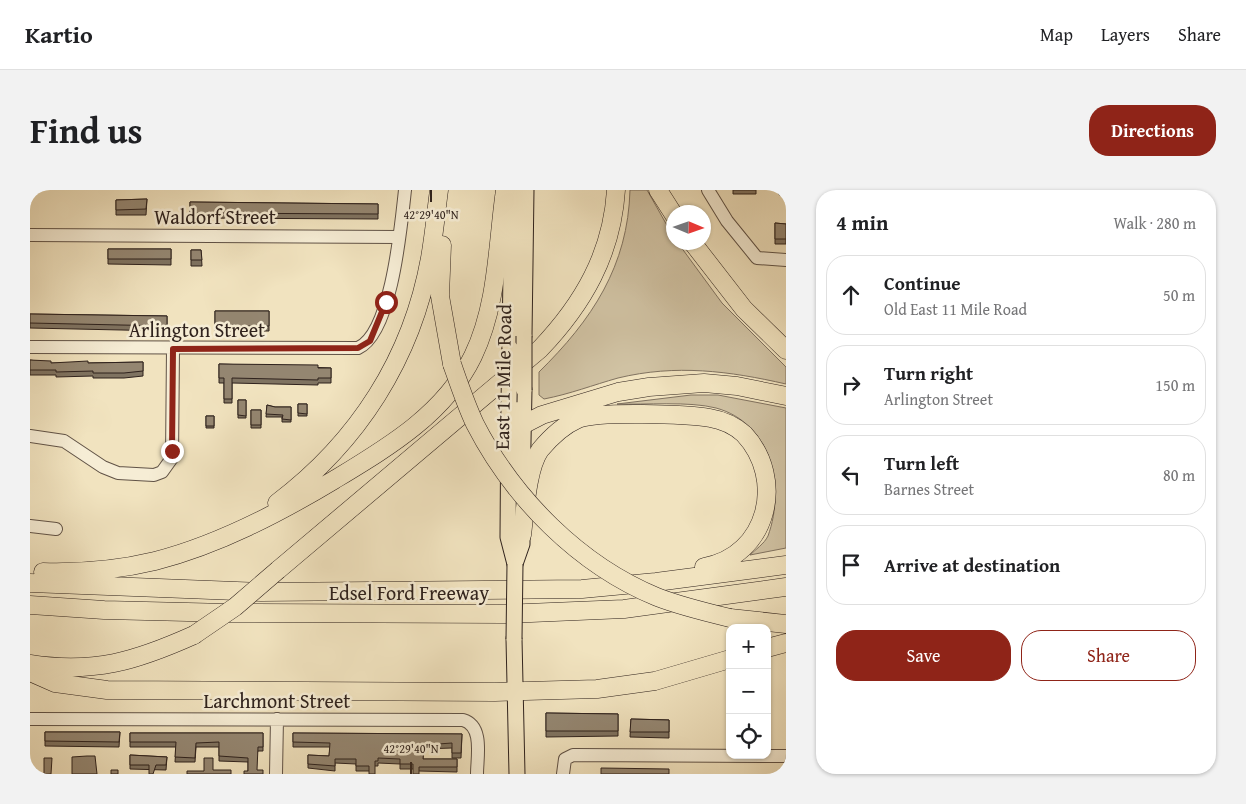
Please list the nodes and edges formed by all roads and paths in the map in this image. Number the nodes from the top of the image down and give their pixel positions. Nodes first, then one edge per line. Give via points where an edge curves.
1 (405, 190) edge
2 (439, 190) edge
3 (449, 190) edge
4 (505, 190) edge
5 (512, 190) edge
6 (526, 190) edge
7 (616, 190) edge
8 (658, 190) edge
9 (708, 190) edge
10 (668, 205) edge
11 (30, 235) edge
12 (399, 237) junction
13 (698, 250) edge
14 (786, 260) edge
15 (30, 347) edge
16 (173, 349) junction
17 (786, 350) edge
18 (786, 396) edge
19 (516, 429) junction
20 (30, 436) edge
21 (30, 526) edge
22 (56, 529) dead end
23 (522, 535) junction
24 (224, 536) junction
25 (515, 564) junction
26 (786, 565) edge
27 (30, 571) edge
28 (656, 582) junction
29 (30, 583) edge
30 (786, 587) edge
31 (30, 605) edge
32 (786, 624) edge
33 (786, 643) edge
34 (771, 647) edge
35 (726, 661) edge
36 (30, 664) edge
37 (30, 672) edge
38 (514, 690) junction
39 (30, 719) edge
40 (277, 719) junction
41 (786, 756) edge
42 (276, 774) edge
43 (477, 774) edge
44 (517, 774) edge
45 (563, 774) edge

1 - 12 street
2 - 24 highway via 430,258 411,329 393,372 341,445 308,480 271,508
3 - 32 highway, bridge via 440,256 440,296 452,364 474,422 516,488 557,532 599,565 640,589 730,618
4 - 24 highway via 489,313 473,358 448,393 406,434 370,459 311,495
5 - 19 main road, East 11 Mile Road, bridge via 509,402
6 - 19 main road, East 11 Mile Road, bridge via 524,390
7 - 36 highway, bridge via 602,259 583,297 556,333 235,607 194,636 156,653 104,666 66,668
8 - 10 highway
9 - 14 street via 727,221 757,258
11 - 12 street, Waldorf Street
12 - 16 street, Arlington Street via 386,302 374,335 363,346 351,350
13 - 17 highway via 744,310
15 - 16 street, Arlington Street
16 - 20 street via 172,458 162,472 118,473 64,442
18 - 19 highway via 737,386 649,387 618,392 550,412
19 - 23 main road, East 11 Mile Road
19 - 25 main road, East 11 Mile Road via 508,537
21 - 22 street
23 - 25 main road, East 11 Mile Road
23 - 28 highway via 531,474 539,452 570,423 592,416 625,415 686,416 721,421 745,434 763,461 770,484 764,524 750,544 723,562 678,571
24 - 27 highway via 181,553 116,569 73,573
25 - 38 main road, East 11 Mile Road, bridge
26 - 28 highway, Edsel Ford Freeway
28 - 29 highway, Edsel Ford Freeway via 582,589 261,592
30 - 31 highway, Edsel Ford Freeway via 624,609 505,614 229,613
33 - 34 highway
35 - 38 highway via 670,678 627,686 597,690
37 - 38 highway via 55,683 107,690
38 - 44 main road, East 11 Mile Road
39 - 40 street, Larchmont Street
40 - 42 street
40 - 43 street, Larchmont Street via 468,721 477,736
41 - 45 street via 573,755 565,759

